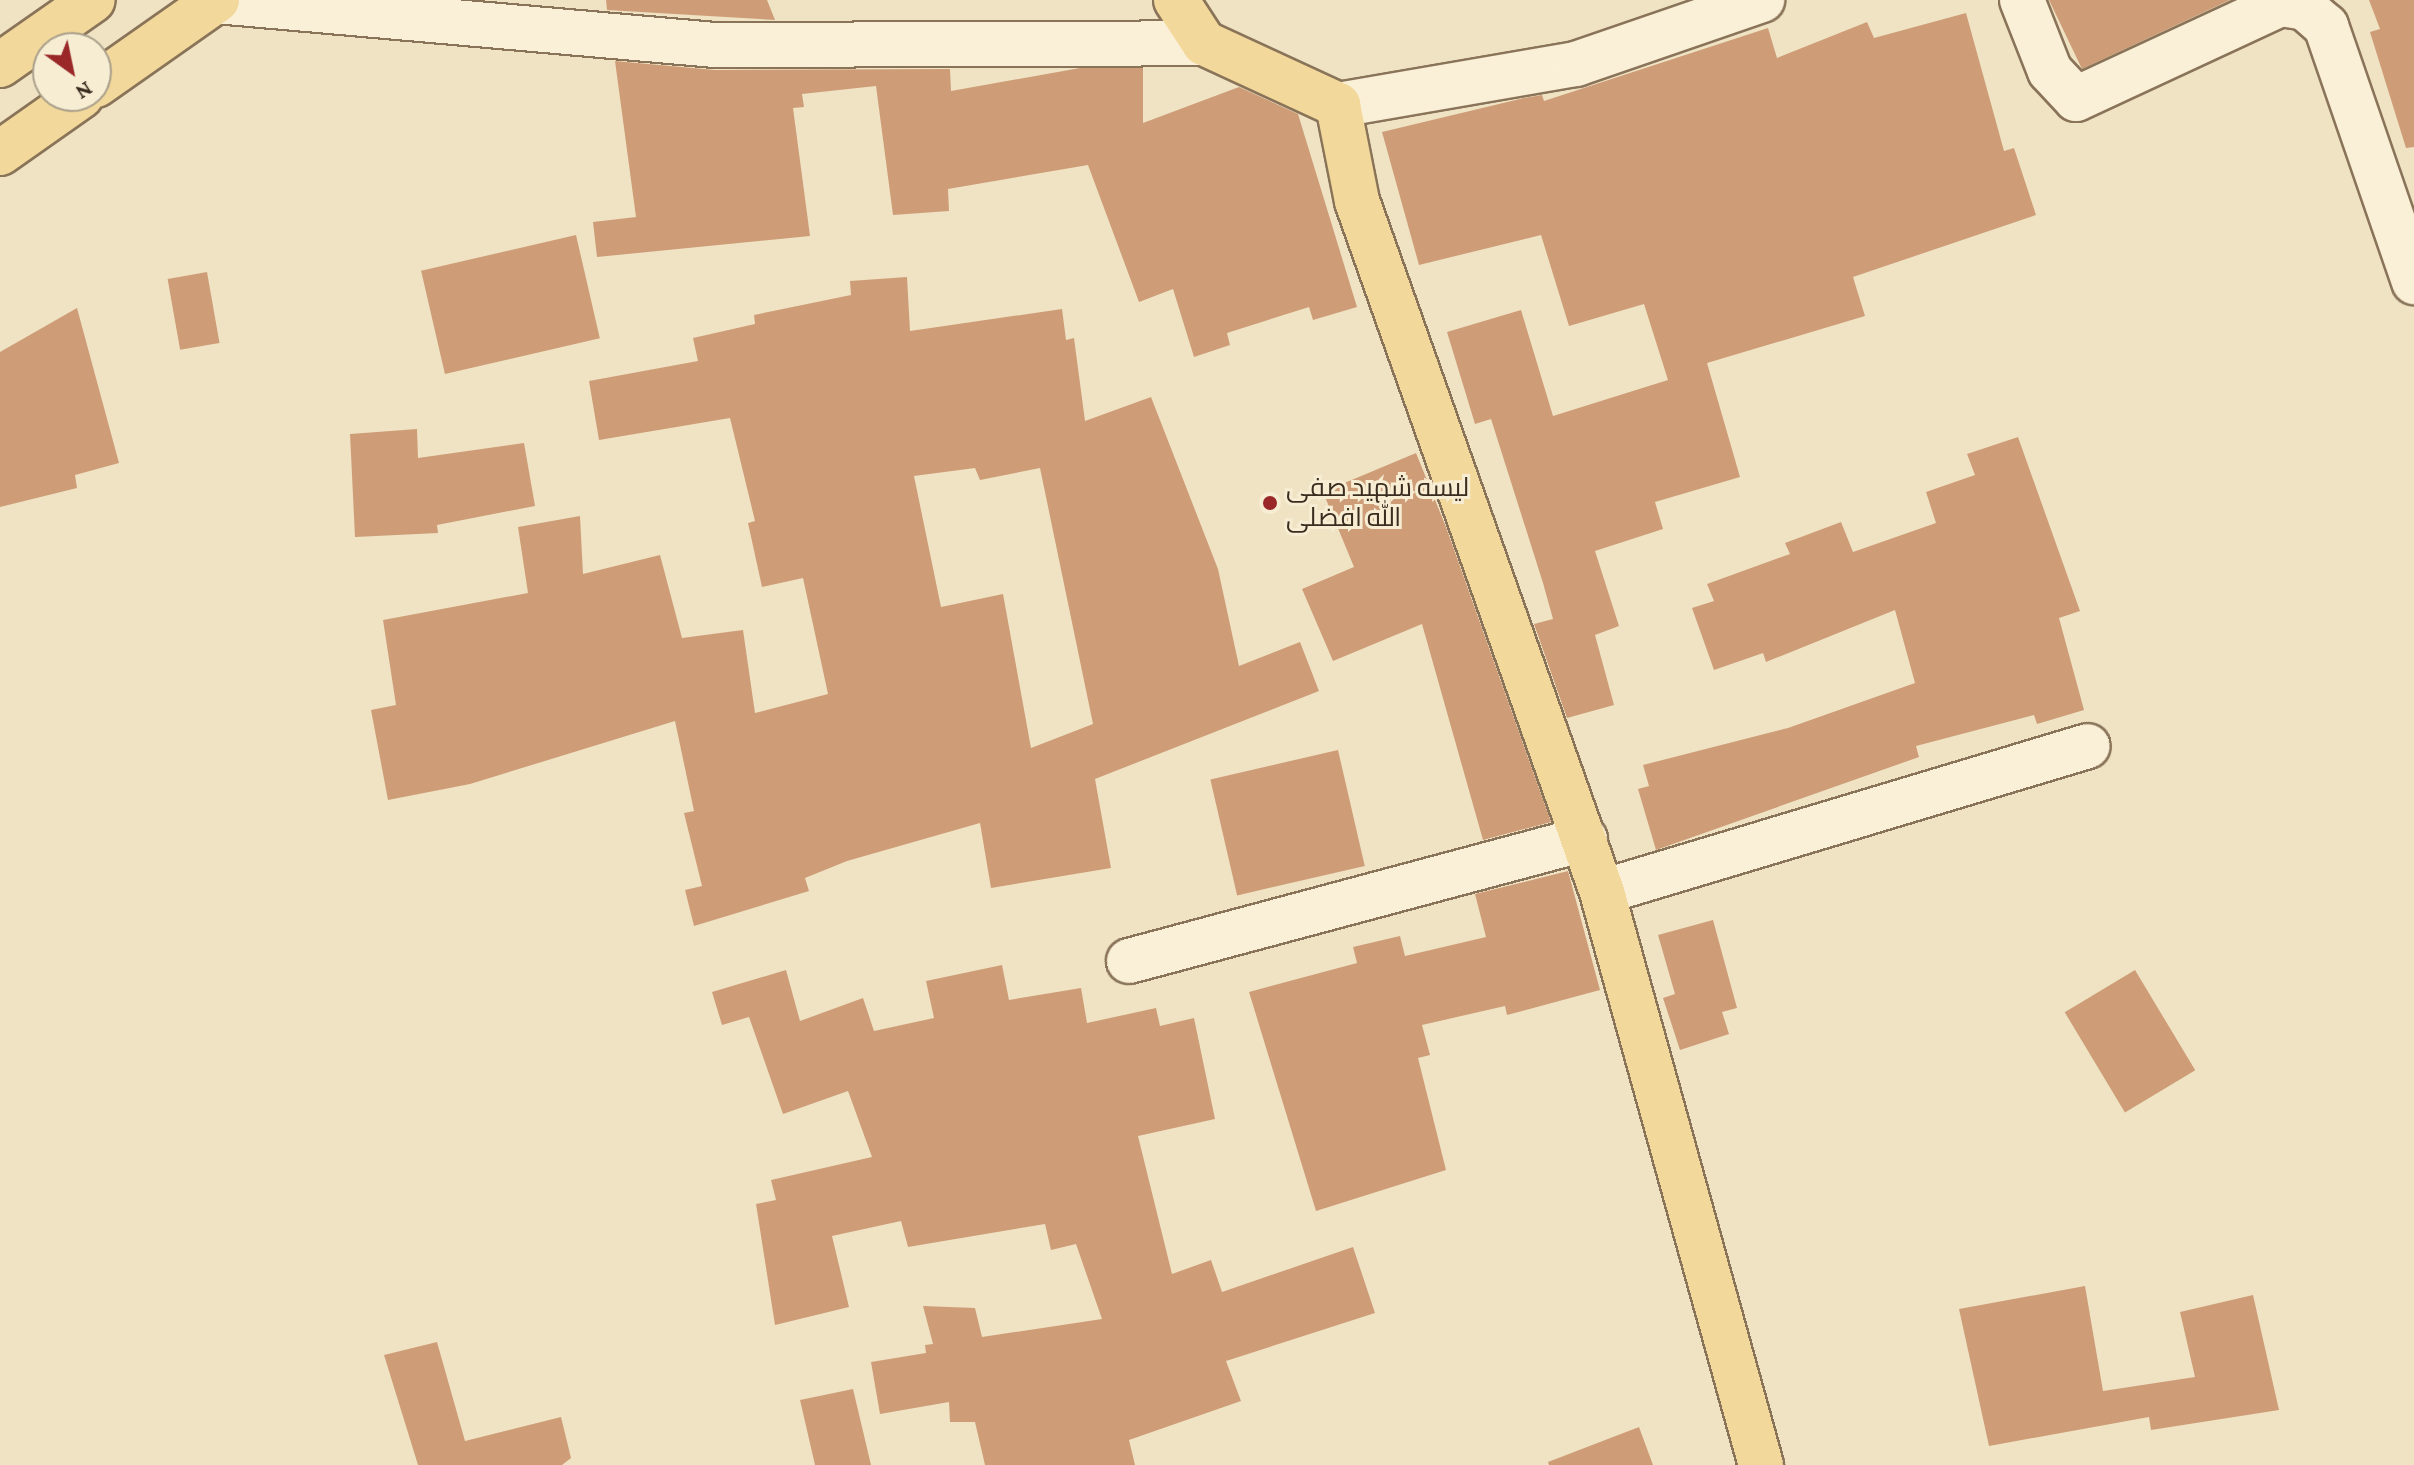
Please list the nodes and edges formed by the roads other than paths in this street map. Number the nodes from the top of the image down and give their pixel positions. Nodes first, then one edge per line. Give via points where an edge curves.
1 (93, 0) edge
2 (216, 0) edge
3 (1176, 0) edge
4 (1762, 0) edge
5 (2022, 0) edge
6 (1204, 43) junction
7 (0, 65) edge
8 (112, 74) edge
9 (1338, 105) junction
10 (58, 112) edge
11 (0, 153) edge
12 (2414, 282) edge
13 (2088, 746) dead end
14 (1585, 839) junction
15 (1602, 892) junction
16 (1129, 961) dead end
17 (1761, 1465) edge

1 - 7 main road
2 - 6 street via 715,45
2 - 8 main road
3 - 6 main road
4 - 9 street via 1576,64
5 - 12 street via 2050,71 2076,99 2281,4 2305,8 2326,26
6 - 9 main road
9 - 14 main road via 1357,201
10 - 11 main road
13 - 15 street
14 - 15 main road
14 - 16 street
15 - 17 main road

